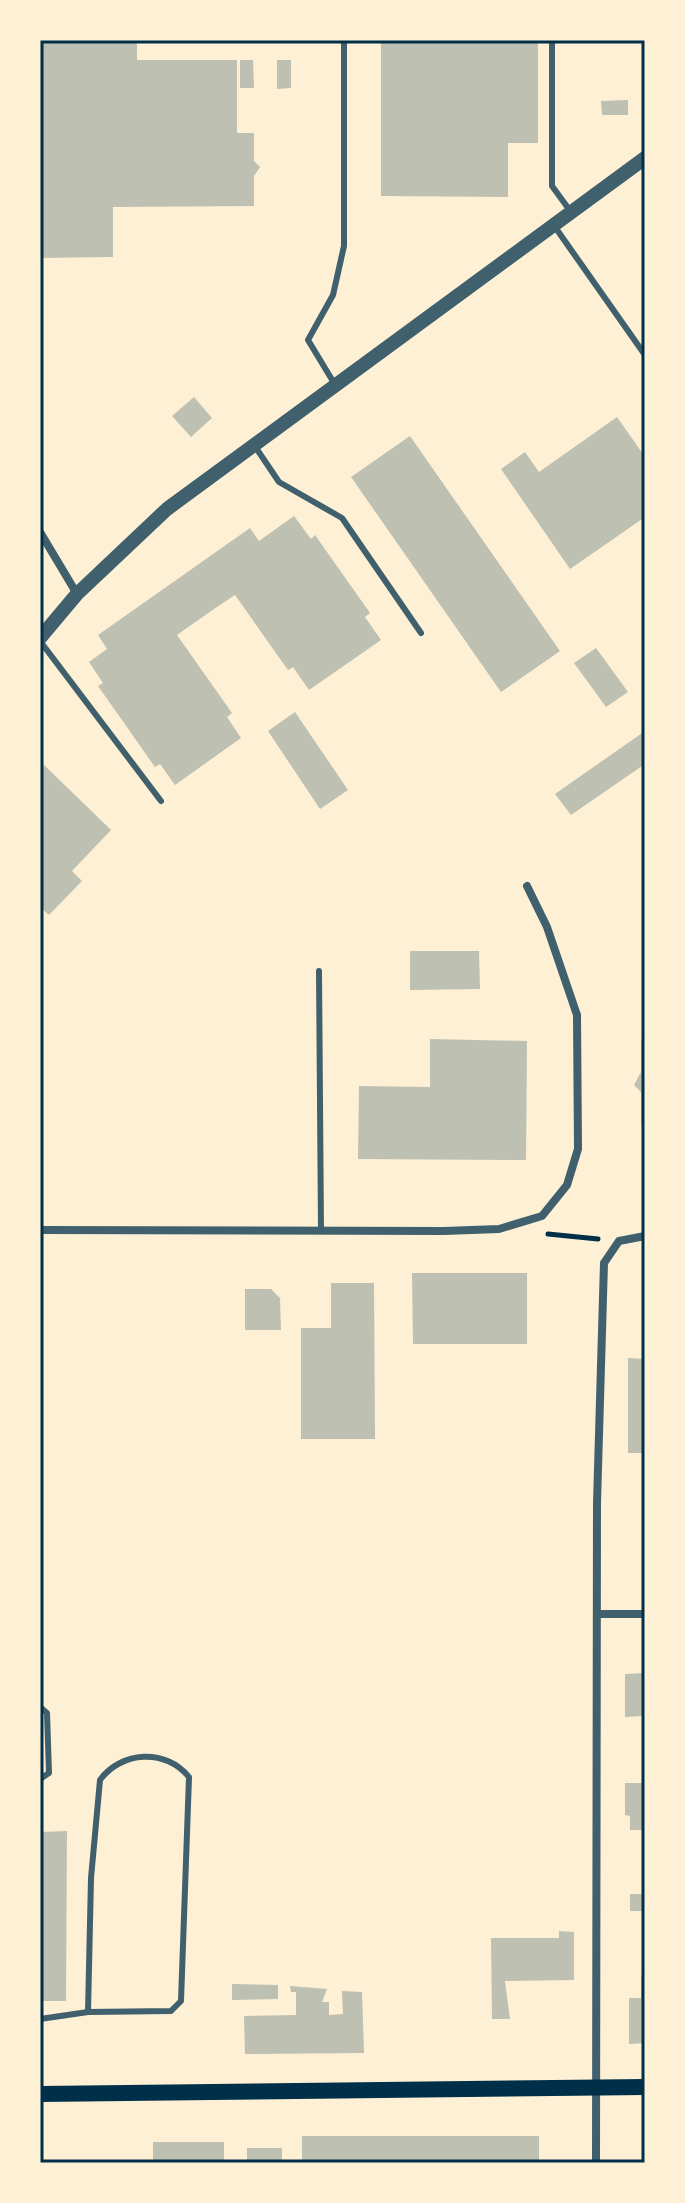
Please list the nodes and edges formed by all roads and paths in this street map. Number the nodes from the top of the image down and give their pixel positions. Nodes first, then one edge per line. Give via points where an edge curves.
1 (344, 40) edge
2 (552, 40) edge
3 (645, 158) edge
4 (571, 212) junction
5 (553, 225) junction
6 (645, 355) edge
7 (334, 383) junction
8 (253, 443) junction
9 (40, 532) edge
10 (77, 594) junction
11 (421, 633) dead end
12 (40, 639) edge
13 (161, 801) dead end
14 (527, 886) dead end
15 (319, 971) dead end
16 (40, 1230) edge
17 (321, 1231) junction
18 (546, 1234) dead end
19 (645, 1236) edge
20 (619, 1241) junction
21 (597, 1614) junction
22 (645, 1614) edge
23 (40, 1707) edge
24 (40, 1779) edge
25 (88, 2012) junction
26 (40, 2019) edge
27 (598, 2087) junction
28 (645, 2087) edge
29 (40, 2094) edge
30 (596, 2163) edge

1 - 7 lane via 344,246 333,295 308,340
2 - 4 lane via 552,186
3 - 4 street
4 - 5 street
5 - 6 lane
5 - 7 street
7 - 8 street
8 - 10 street via 167,509
8 - 11 lane via 279,482 342,518
9 - 10 street
10 - 12 street
12 - 13 lane
14 - 17 street via 577,1015 578,1149 567,1185 542,1216 499,1229
15 - 17 lane
16 - 17 street
18 - 20 path
19 - 20 street
20 - 21 street via 604,1263
21 - 22 street
21 - 27 street
23 - 24 lane via 47,1713 49,1773
25 - 25 lane via 171,2011 181,2001 189,1777 168,1760 121,1760 100,1780
25 - 26 lane
27 - 28 main road
27 - 29 main road
27 - 30 street

